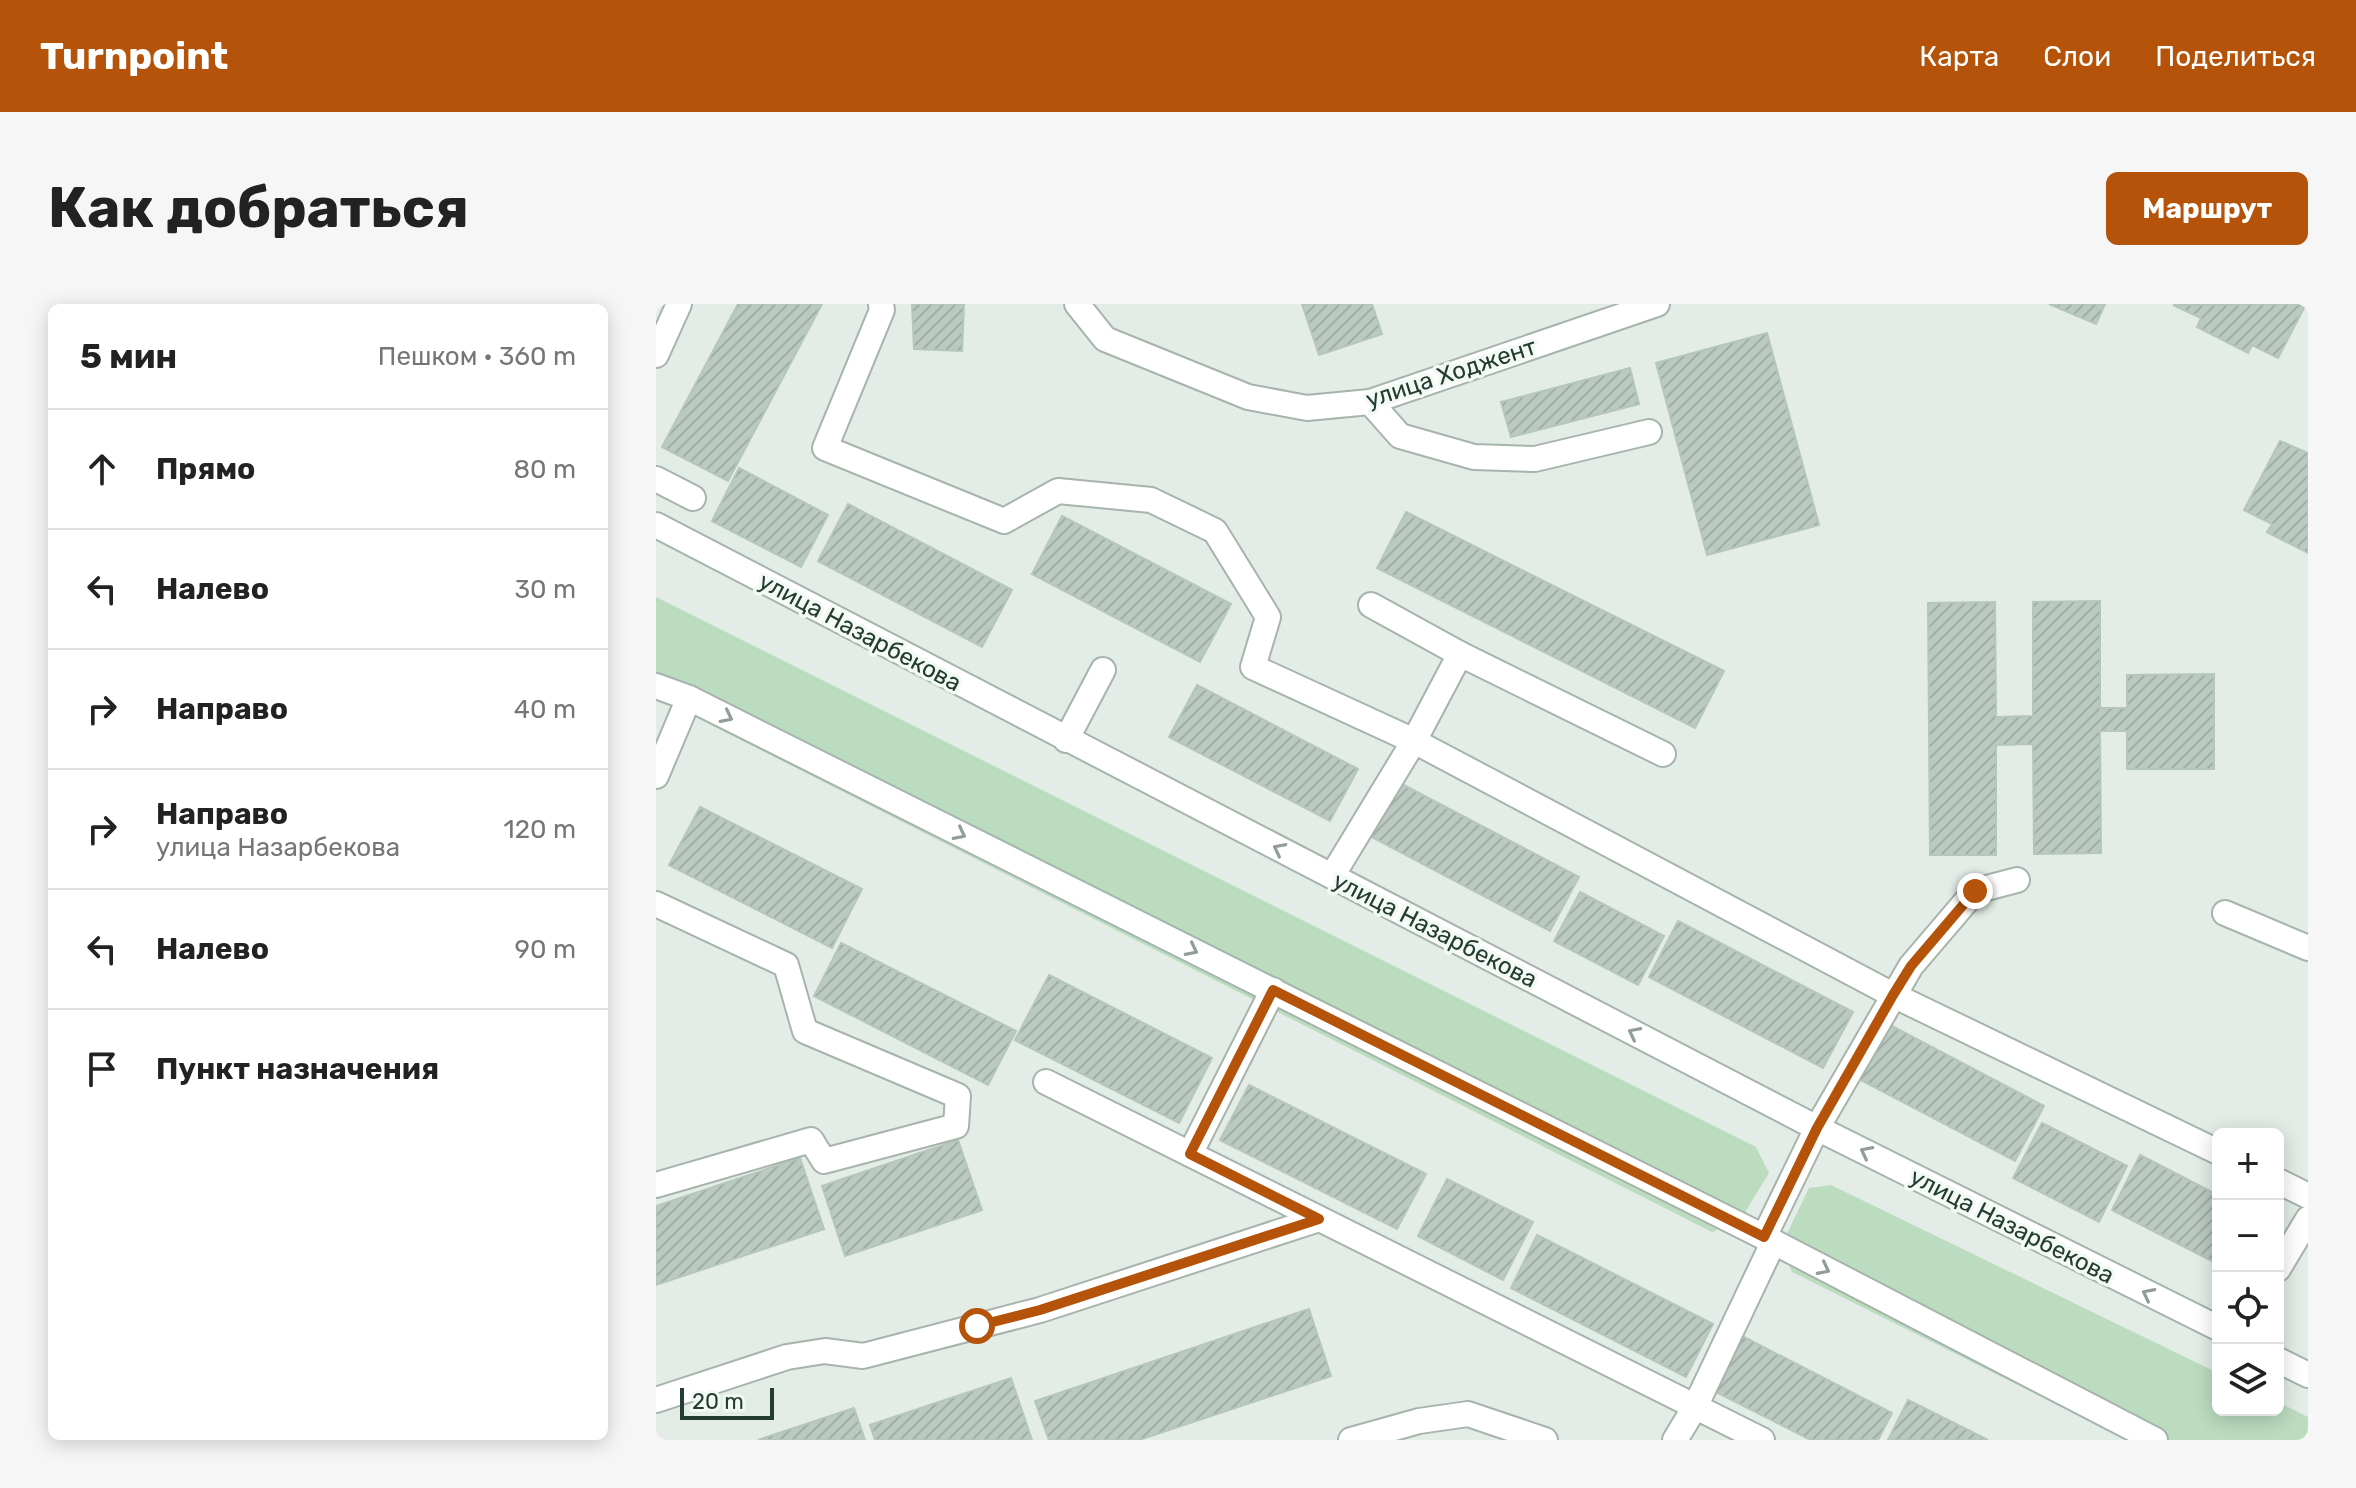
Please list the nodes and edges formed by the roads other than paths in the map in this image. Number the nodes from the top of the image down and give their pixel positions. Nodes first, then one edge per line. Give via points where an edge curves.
1 (679, 304) edge
2 (881, 304) edge
3 (1077, 304) edge
4 (1657, 304) edge
5 (656, 355) edge
6 (1370, 402) junction
7 (1649, 432) dead end
8 (656, 479) edge
9 (693, 498) dead end
10 (656, 525) edge
11 (1371, 605) dead end
12 (1460, 654) junction
13 (1103, 670) dead end
14 (656, 686) edge
15 (689, 698) junction
16 (1066, 740) junction
17 (1414, 741) junction
18 (1663, 754) dead end
19 (656, 776) edge
20 (1332, 876) junction
21 (2017, 880) dead end
22 (656, 904) edge
23 (2225, 913) dead end
24 (2308, 948) edge
25 (1273, 990) junction
26 (1893, 995) junction
27 (1046, 1082) dead end
28 (1817, 1128) junction
29 (2212, 1149) edge
30 (1190, 1154) junction
31 (2284, 1184) edge
32 (656, 1185) edge
33 (2308, 1196) edge
34 (1319, 1219) junction
35 (2308, 1219) edge
36 (1769, 1240) junction
37 (2284, 1259) edge
38 (2212, 1325) edge
39 (2284, 1363) edge
40 (2308, 1375) edge
41 (656, 1400) edge
42 (1695, 1407) junction
43 (1351, 1440) edge
44 (1545, 1440) edge
45 (1675, 1440) edge
46 (1762, 1440) edge
47 (2155, 1440) edge

1 - 5 street
2 - 17 street via 825,448 1004,521 1058,491 1151,500 1203,525 1215,531 1268,617 1253,667
3 - 6 street, улица Ходжент via 1105,339 1248,397 1307,408
4 - 6 street, улица Ходжент
6 - 7 street via 1400,436 1474,457 1535,459
8 - 9 street
10 - 16 street, улица Назарбекова
11 - 12 street
12 - 17 street
12 - 18 street
13 - 16 street
14 - 15 street
15 - 19 street
15 -> 25 street
20 -> 16 street, улица Назарбекова
17 - 20 street
17 - 26 street
28 -> 20 street, улица Назарбекова
21 - 26 street via 1975,891
22 - 32 street via 786,965 805,1031 958,1096 956,1126 824,1161 811,1140
23 - 24 street
25 - 30 street
25 - 36 street
26 - 28 street
26 - 29 street
27 - 30 street
28 - 36 street
38 -> 28 street, улица Назарбекова
30 - 34 street
31 - 33 street
34 - 41 street via 1040,1310 863,1356 825,1351 787,1357
34 - 42 street
35 - 37 street
36 - 42 street
36 -> 47 street
39 - 40 street
42 - 45 street
42 - 46 street
43 - 44 street via 1468,1414

